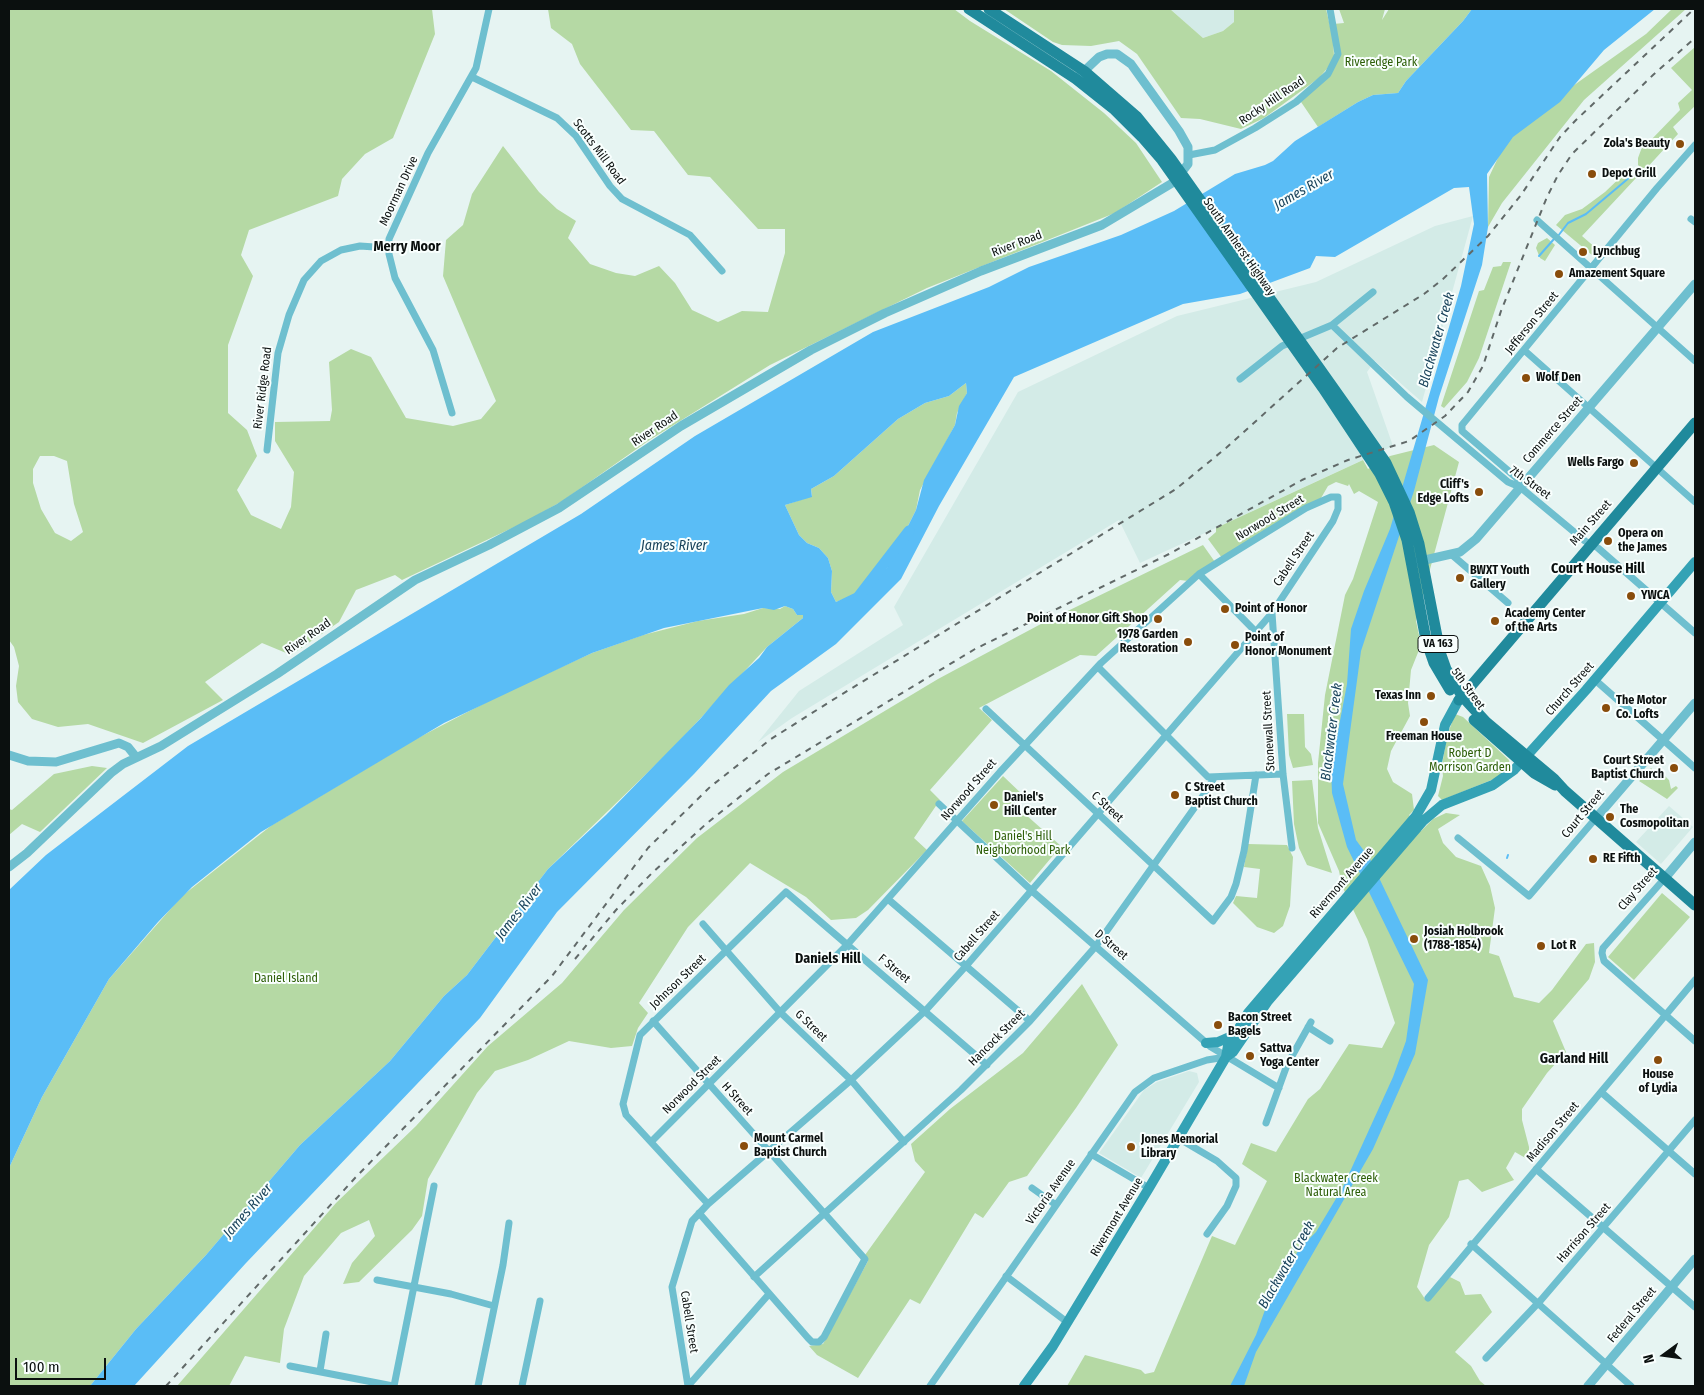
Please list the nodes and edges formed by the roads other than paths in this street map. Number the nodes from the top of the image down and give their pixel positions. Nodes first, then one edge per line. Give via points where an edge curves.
1 (489, 9) edge
2 (969, 9) edge
3 (989, 9) edge
4 (1330, 9) edge
5 (1080, 75) junction
6 (472, 77) junction
7 (1695, 145) edge
8 (1189, 155) junction
9 (1537, 220) dead end
10 (388, 248) junction
11 (1590, 269) junction
12 (722, 271) dead end
13 (1695, 284) edge
14 (1373, 292) dead end
15 (1332, 326) junction
16 (1658, 328) junction
17 (1524, 350) junction
18 (1695, 361) edge
19 (1240, 379) dead end
20 (1588, 408) junction
21 (452, 413) dead end
22 (1695, 423) edge
23 (267, 450) dead end
24 (1657, 468) junction
25 (1520, 487) junction
26 (1338, 497) joint
27 (1695, 502) edge
28 (1590, 544) junction
29 (1451, 554) junction
30 (1417, 562) junction
31 (1695, 562) edge
32 (1199, 574) junction
33 (1508, 603) dead end
34 (1660, 603) junction
35 (1272, 613) junction
36 (1256, 632) junction
37 (1695, 633) edge
38 (1098, 667) junction
39 (1594, 679) junction
40 (1460, 698) junction
41 (1695, 703) edge
42 (986, 709) dead end
43 (1165, 735) junction
44 (1663, 740) junction
45 (1025, 746) junction
46 (9, 754) edge
47 (136, 757) junction
48 (1524, 759) junction
49 (1695, 768) edge
50 (1437, 769) junction
51 (1283, 774) junction
52 (1256, 775) junction
53 (1214, 778) junction
54 (940, 804) dead end
55 (1442, 805) junction
56 (1097, 814) junction
57 (1420, 818) junction
58 (1596, 818) junction
59 (957, 821) junction
60 (1458, 838) dead end
61 (1695, 842) edge
62 (1292, 848) dead end
63 (9, 866) edge
64 (1154, 866) junction
65 (1665, 878) junction
66 (1032, 891) junction
67 (786, 892) joint
68 (889, 900) junction
69 (1695, 905) edge
70 (703, 924) dead end
71 (847, 945) junction
72 (1096, 946) junction
73 (726, 952) junction
74 (966, 966) junction
75 (1695, 980) edge
76 (926, 1010) junction
77 (780, 1012) junction
78 (1252, 1015) junction
79 (1665, 1016) junction
80 (653, 1021) junction
81 (1030, 1021) junction
82 (1235, 1034) junction
83 (1330, 1041) dead end
84 (1695, 1041) edge
85 (1206, 1043) junction
86 (1226, 1057) junction
87 (987, 1064) junction
88 (851, 1080) junction
89 (709, 1084) junction
90 (1278, 1088) junction
91 (1602, 1092) junction
92 (1695, 1120) edge
93 (1266, 1123) dead end
94 (1178, 1138) junction
95 (651, 1142) junction
96 (904, 1142) junction
97 (769, 1151) junction
98 (1669, 1151) junction
99 (1092, 1154) junction
100 (1536, 1170) junction
101 (1695, 1174) edge
102 (434, 1186) dead end
103 (1032, 1188) dead end
104 (1149, 1188) junction
105 (708, 1204) junction
106 (1056, 1205) junction
107 (823, 1212) junction
108 (699, 1213) junction
109 (509, 1223) dead end
110 (1604, 1228) junction
111 (1207, 1234) dead end
112 (1471, 1244) junction
113 (1695, 1259) edge
114 (1006, 1276) junction
115 (754, 1277) junction
116 (377, 1280) dead end
117 (414, 1287) junction
118 (1672, 1287) junction
119 (769, 1294) junction
120 (1428, 1298) dead end
121 (540, 1300) dead end
122 (1538, 1303) junction
123 (494, 1306) junction
124 (1695, 1307) edge
125 (1067, 1322) junction
126 (326, 1334) dead end
127 (1486, 1358) dead end
128 (1606, 1365) junction
129 (290, 1366) dead end
130 (320, 1371) junction
131 (394, 1386) edge
132 (478, 1386) edge
133 (522, 1386) edge
134 (688, 1386) edge
135 (930, 1386) edge
136 (1024, 1386) edge
137 (1588, 1386) edge
138 (1631, 1386) edge

1 - 6 street, Moorman Drive
2 - 5 main road, South Amherst Highway
3 - 5 main road, South Amherst Highway
4 - 8 street, Rocky Hill Road via 1338,54 1328,74 1296,102 1255,128 1215,150
5 - 8 street via 1099,57 1107,54 1117,54 1127,60 1179,132
5 - 30 main road, South Amherst Highway via 1138,117 1380,454 1404,500
6 - 10 street, Moorman Drive via 428,153 392,230
6 - 12 street, Scotts Mill Road via 557,118 576,136 622,200 690,234
7 - 11 street, Jefferson Street
8 - 47 street, River Road via 1186,169 1174,182 1118,216 885,313 769,373 681,426 559,508 415,580 277,674 161,746
9 - 11 street
10 - 21 street, Moorman Drive via 400,289 439,365
10 - 23 street, River Ridge Road via 360,246 341,250 321,261 304,280 279,347
11 - 16 street
11 - 17 street, Jefferson Street
13 - 16 street, Commerce Street
14 - 15 street
15 - 19 street via 1282,346
15 - 25 street, 7th Street via 1470,450 1508,482
16 - 18 street
16 - 20 street, Commerce Street
17 - 20 street
17 - 25 street, Jefferson Street via 1462,425 1462,431 1519,480
20 - 24 street
20 - 25 street, Commerce Street
22 - 24 main road, Main Street
24 - 27 street
24 - 28 main road, Main Street
25 - 28 street, 7th Street
25 - 29 street, Commerce Street via 1476,539 1460,552
26 - 32 street, Norwood Street via 1306,508
26 - 35 street, Cabell Street via 1333,522
28 - 34 street, 7th Street
28 - 40 main road, Main Street
29 - 30 street, Commerce Street
29 - 33 street
30 - 40 main road, 5th Street / VA 163 via 1428,588 1440,652
30 - 40 main road, 5th Street via 1417,596 1426,640 1434,663
31 - 34 main road, Church Street
32 - 36 street
32 - 38 street, Norwood Street
34 - 37 street, 7th Street
34 - 39 main road, Church Street
35 - 36 street, Cabell Street
35 - 51 street, Stonewall Street
36 - 43 street, Cabell Street
38 - 43 street
38 - 45 street, Norwood Street
39 - 44 street
39 - 48 main road, Church Street
40 - 48 main road, 5th Street via 1475,722
40 - 50 main road, Main Street via 1445,725
41 - 44 street, Court Street
42 - 45 street, C Street
43 - 53 street via 1208,777
43 - 56 street, Cabell Street
44 - 49 street
44 - 58 street, Court Street
45 - 56 street, C Street
45 - 59 street, Norwood Street
46 - 47 street via 28,761 56,762 119,743 128,747
47 - 63 street, River Road via 111,773
48 - 55 main road, Church Street via 1493,785
48 - 58 main road, 5th Street via 1534,773 1565,791
50 - 55 main road via 1435,800
50 - 57 main road, Rivermont Avenue
51 - 52 street
51 - 62 street, Stonewall Street
52 - 53 street
52 - 64 street, C Street via 1236,884 1231,898 1214,921
53 - 64 street, Hancock Street
54 - 59 street, D Street
55 - 57 main road, Rivermont Avenue
56 - 64 street, C Street
56 - 66 street, Cabell Street
57 - 78 main road, Rivermont Avenue
58 - 60 street, Court Street via 1529,896
58 - 65 main road, 5th Street
59 - 66 street, D Street
59 - 68 street, Norwood Street
61 - 65 street, Clay Street
64 - 72 street, Hancock Street
65 - 69 main road, 5th Street
65 - 79 street, Clay Street via 1602,953 1604,961
66 - 72 street, D Street
66 - 74 street, Cabell Street
67 - 71 street, F Street
67 - 73 street, Johnson Street
68 - 71 street, Norwood Street
68 - 74 street
70 - 73 street, G Street
71 - 76 street, F Street
71 - 77 street, Norwood Street
72 - 81 street, Hancock Street
72 - 85 street, D Street
73 - 77 street, G Street
73 - 80 street, Johnson Street
74 - 76 street, Cabell Street
74 - 81 street
75 - 79 street, Madison Street
76 - 87 street, F Street
76 - 88 street, Cabell Street
77 - 88 street, G Street
77 - 89 street, Norwood Street
78 - 82 main road, Rivermont Avenue
78 - 86 main road, Rivermont Avenue via 1234,1052
79 - 84 street
79 - 91 street, Madison Street
80 - 89 street, H Street
80 - 95 street, Johnson Street via 640,1035 622,1109
81 - 87 street, Hancock Street
82 - 85 main road via 1218,1042
82 - 86 main road, Rivermont Avenue
83 - 90 street via 1310,1025
85 - 86 street, D Street
86 - 90 street, D Street
86 - 94 main road, Rivermont Avenue
86 - 99 street, Victoria Avenue via 1207,1060 1146,1082 1135,1092
87 - 96 street, Hancock Street
88 - 96 street, G Street
88 - 97 street, Cabell Street
89 - 95 street, Norwood Street
89 - 97 street, H Street
90 - 93 street
91 - 98 street
91 - 100 street, Madison Street
92 - 98 street, Harrison Street
94 - 104 main road, Rivermont Avenue
94 - 111 street via 1229,1170 1236,1178 1227,1206
95 - 105 street
96 - 107 street, Hancock Street
97 - 105 street, Cabell Street
97 - 107 street, H Street
98 - 101 street
98 - 110 street, Harrison Street
99 - 104 street
99 - 106 street, Victoria Avenue
100 - 110 street
100 - 112 street, Madison Street
102 - 117 street
103 - 106 street
104 - 125 main road, Rivermont Avenue
105 - 108 street, Cabell Street
106 - 114 street, Victoria Avenue
107 - 115 street, Hancock Street
107 - 119 street, H Street via 865,1259 824,1337 819,1342 812,1342
108 - 115 street
108 - 134 street, Cabell Street via 688,1231 672,1287
109 - 123 street
110 - 118 street
110 - 122 street, Harrison Street
112 - 120 street, Madison Street
112 - 122 street
113 - 118 street, Federal Street
114 - 125 street
114 - 135 street, Victoria Avenue
115 - 119 street
116 - 117 street
117 - 123 street
117 - 131 street
118 - 124 street
118 - 128 street, Federal Street
119 - 134 street
121 - 133 street
122 - 127 street, Harrison Street
122 - 128 street
123 - 132 street
125 - 136 main road, Rivermont Avenue
126 - 130 street
128 - 137 street, Federal Street
128 - 138 street
129 - 130 street
130 - 131 street

